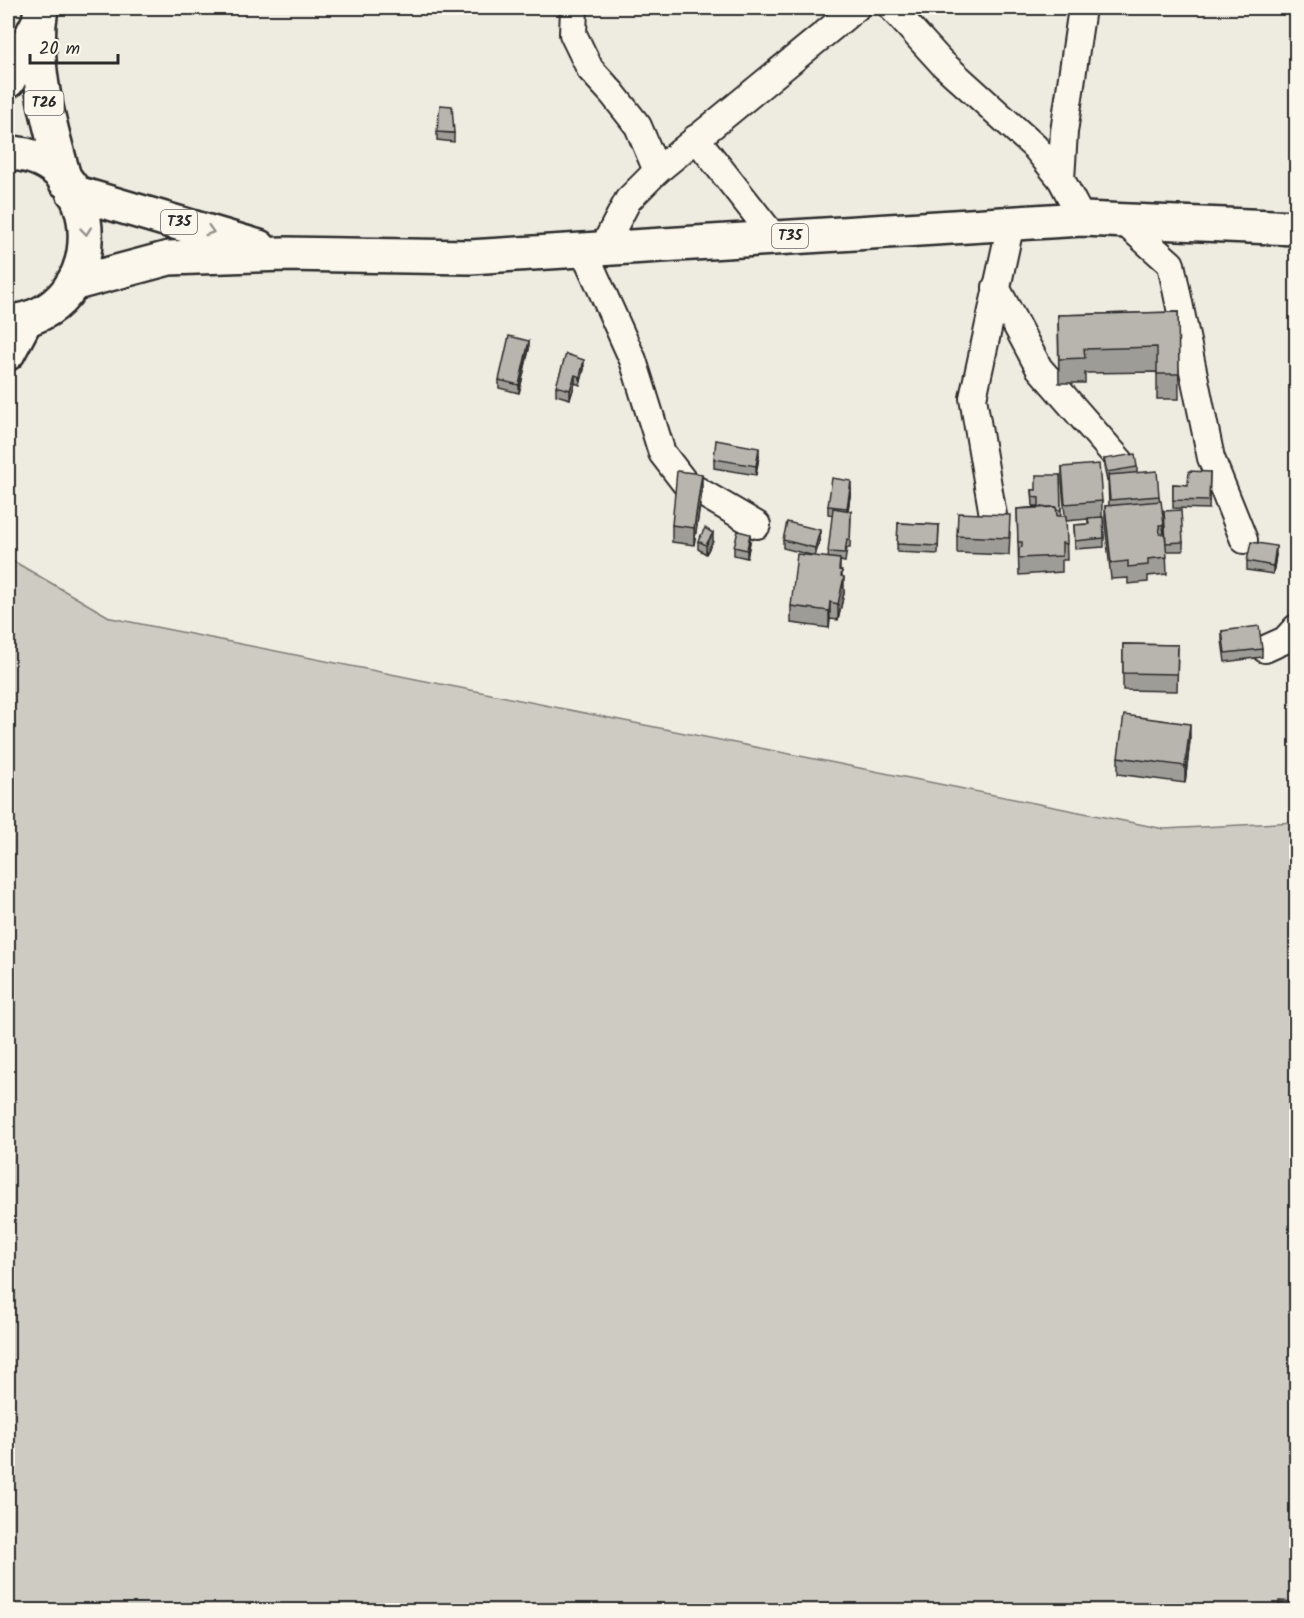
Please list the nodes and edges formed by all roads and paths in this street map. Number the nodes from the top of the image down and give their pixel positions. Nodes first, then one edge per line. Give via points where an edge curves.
1 (574, 8) edge
2 (856, 8) edge
3 (892, 8) edge
4 (1082, 8) edge
5 (39, 15) edge
6 (8, 81) edge
7 (696, 138) junction
8 (8, 153) edge
9 (657, 171) junction
10 (1061, 179) junction
11 (69, 187) junction
12 (1082, 219) junction
13 (1123, 221) junction
14 (1011, 223) junction
15 (1296, 228) edge
16 (774, 237) junction
17 (593, 248) junction
18 (284, 254) junction
19 (72, 284) junction
20 (996, 287) junction
21 (16, 321) edge
22 (8, 353) edge
23 (1121, 462) edge
24 (994, 521) edge
25 (757, 525) dead end
26 (1244, 540) dead end
27 (1296, 628) edge
28 (1264, 649) edge

1 - 9 street via 573,34 590,69 638,126
2 - 7 street
3 - 10 street via 942,63 1035,147
4 - 10 street
5 - 6 main road, T26
5 - 11 main road, T26 via 45,108
7 - 9 street
7 - 16 street
8 - 11 main road via 46,164
9 - 17 street via 628,200
10 - 12 street
11 -> 18 main road, T35
11 -> 19 main road via 82,208 88,236 81,273
12 - 13 main road, T35
12 - 14 main road, T35
13 - 15 main road, T35
13 - 26 street via 1171,264 1211,458
14 - 16 main road, T35
14 - 20 street
16 - 17 main road, T35
17 - 18 main road, T35 via 470,257
17 - 25 street via 662,453 685,483
18 - 19 main road, T35 via 169,258
19 - 21 main road via 58,303
20 - 23 street via 1039,368
20 - 24 street via 973,398
21 - 22 main road
27 - 28 street via 1285,640

